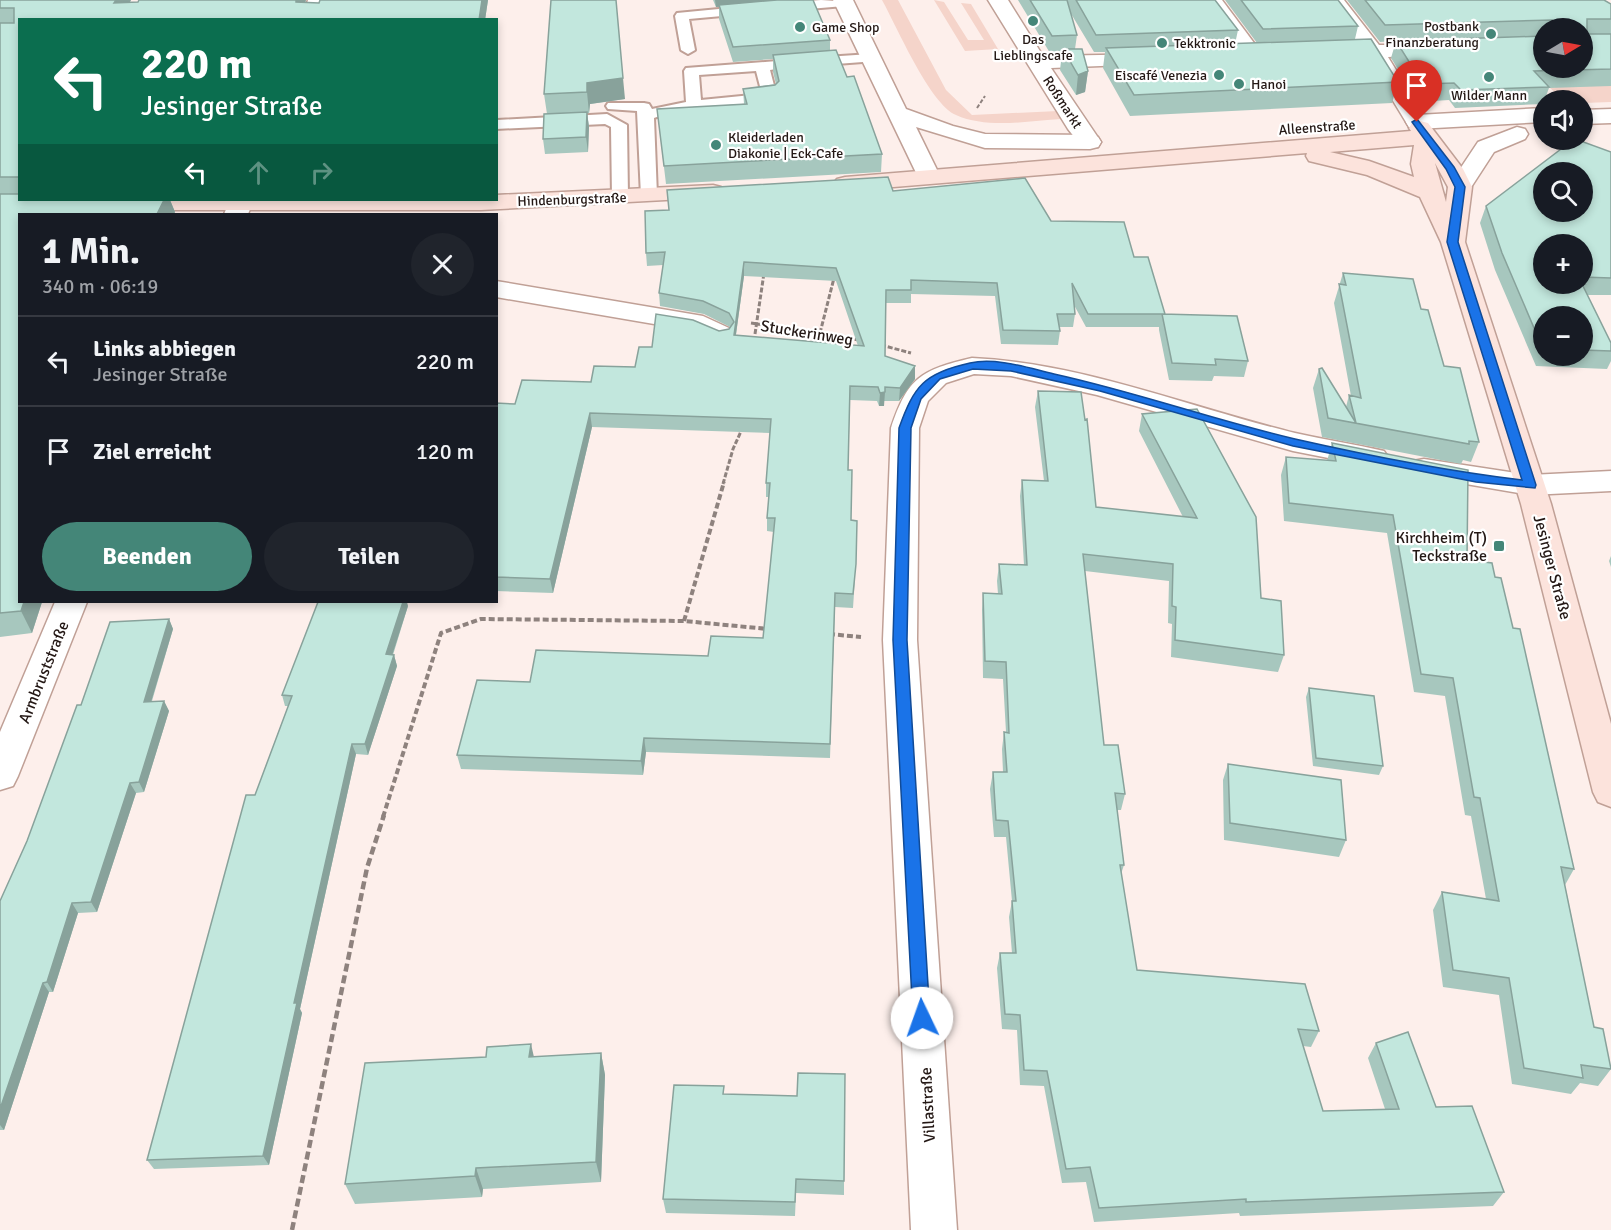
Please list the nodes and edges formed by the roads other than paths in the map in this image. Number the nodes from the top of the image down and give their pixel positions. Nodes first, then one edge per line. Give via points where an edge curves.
1 (318, 0) edge
2 (998, 0) edge
3 (1212, 0) edge
4 (1334, 0) edge
5 (844, 1) edge
6 (672, 6) dead end
7 (761, 9) junction
8 (313, 18) edge
9 (1458, 48) edge
10 (688, 50) dead end
11 (1374, 52) junction
12 (1317, 53) edge
13 (1229, 56) edge
14 (871, 58) junction
15 (1169, 58) edge
16 (1037, 63) junction
17 (762, 66) junction
18 (694, 105) junction
19 (613, 106) edge
20 (898, 113) junction
21 (646, 116) junction
22 (1533, 116) edge
23 (1611, 116) edge
24 (1593, 117) edge
25 (498, 125) edge
26 (1421, 130) junction
27 (1533, 132) edge
28 (1517, 134) junction
29 (1137, 139) dead end
30 (1113, 140) dead end
31 (1090, 142) junction
32 (1286, 150) junction
33 (928, 176) junction
34 (825, 185) edge
35 (1460, 187) junction
36 (737, 190) edge
37 (1430, 193) junction
38 (649, 196) junction
39 (620, 197) junction
40 (498, 200) edge
41 (466, 201) edge
42 (108, 204) edge
43 (239, 206) edge
44 (1453, 242) junction
45 (498, 289) edge
46 (711, 329) edge
47 (1611, 481) edge
48 (1530, 485) junction
49 (71, 603) edge
50 (0, 776) edge
51 (1611, 792) edge
52 (934, 1230) edge

1 - 8 street
2 - 16 street, Roßmarkt
3 - 13 street via 1263,54
4 - 11 street
5 - 7 lane
5 - 14 street
6 - 7 lane via 746,2
7 - 10 lane via 682,16
9 - 11 street
11 - 12 street
11 - 26 street
14 - 17 lane
14 - 20 street
15 - 16 street
16 - 31 street, Roßmarkt
17 - 18 lane via 691,71
17 - 18 lane via 770,97
18 - 21 lane
19 - 21 lane via 644,106
20 - 31 street via 985,141
20 - 33 street
21 - 38 lane
22 - 26 street, Alleenstraße
23 - 24 street
25 - 39 lane via 607,119 619,125
26 - 28 street, Alleenstraße
26 - 29 main road, Alleenstraße
26 - 32 main road, Alleenstraße
26 - 35 main road
26 - 37 main road, Jesinger Straße
27 - 28 street, Alleenstraße
28 - 35 street, Jesinger Straße via 1486,147
30 - 31 main road
31 - 33 main road
32 - 33 main road, Alleenstraße
32 - 37 main road, Alleenstraße via 1358,163
33 - 34 main road
35 - 44 main road, Jesinger Straße
36 - 38 main road, Hindenburgstraße
37 - 44 main road, Jesinger Straße
38 - 39 main road, Hindenburgstraße
39 - 40 main road, Hindenburgstraße
41 - 43 main road, Hindenburgstraße
42 - 43 main road, Hindenburgstraße
44 - 48 main road, Jesinger Straße
45 - 46 street
47 - 48 street, Villastraße
48 - 51 main road, Jesinger Straße
48 - 52 street, Villastraße via 1293,442 1103,388 1011,368 972,366 936,377 915,398 905,428 900,640
49 - 50 street, Armbruststraße

